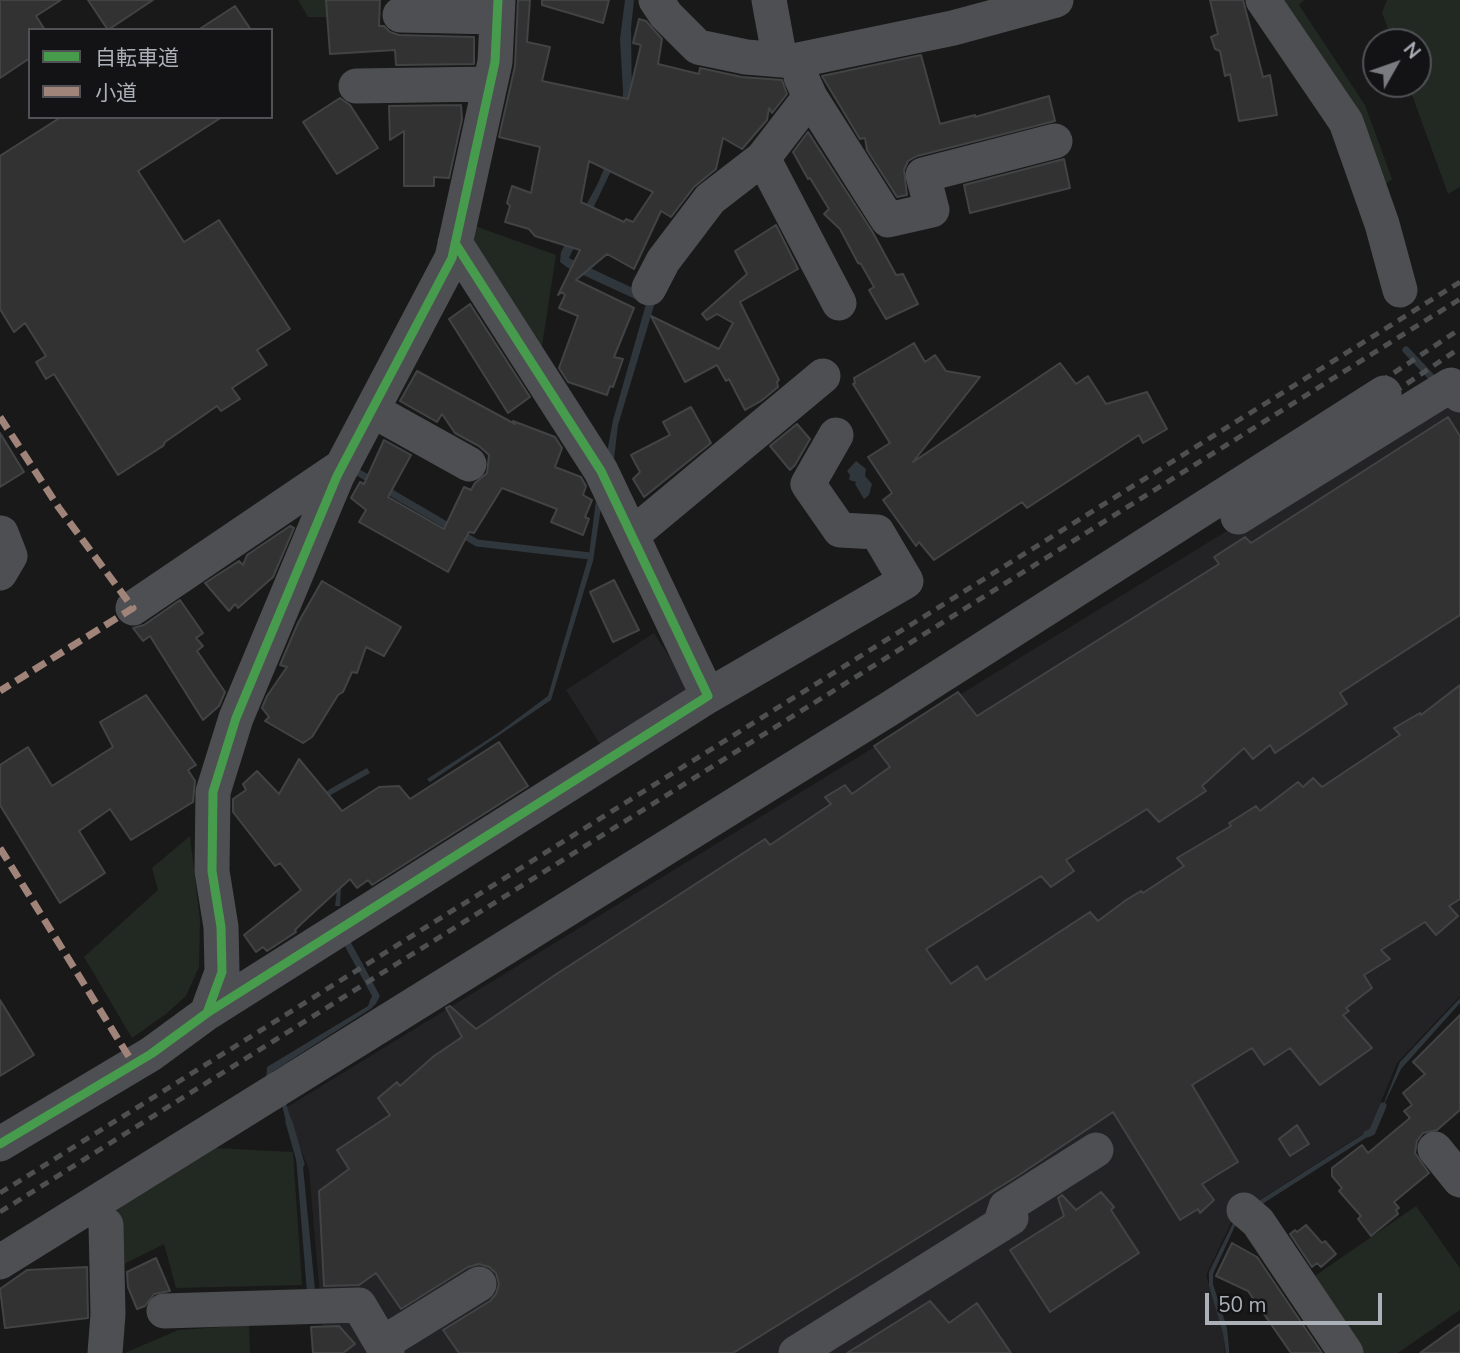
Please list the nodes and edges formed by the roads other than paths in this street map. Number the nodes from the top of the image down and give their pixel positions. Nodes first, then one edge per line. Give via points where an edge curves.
1 (656, 0) edge
2 (769, 0) edge
3 (1056, 0) edge
4 (1263, 0) edge
5 (498, 8) edge
6 (952, 14) edge
7 (400, 15) dead end
8 (787, 60) junction
9 (490, 83) junction
10 (356, 86) dead end
11 (810, 97) junction
12 (1055, 141) dead end
13 (763, 158) junction
14 (455, 243) junction
15 (649, 288) dead end
16 (1400, 290) dead end
17 (839, 303) dead end
18 (823, 376) dead end
19 (1384, 393) dead end
20 (1460, 395) edge
21 (372, 410) junction
22 (836, 435) dead end
23 (469, 464) dead end
24 (342, 466) junction
25 (1238, 517) dead end
26 (1, 533) edge
27 (632, 535) junction
28 (0, 573) edge
29 (133, 608) dead end
30 (708, 696) junction
31 (207, 1013) junction
32 (0, 1144) edge
33 (1435, 1149) dead end
34 (1096, 1150) dead end
35 (1460, 1180) edge
36 (1244, 1210) dead end
37 (106, 1225) dead end
38 (0, 1262) edge
39 (479, 1284) dead end
40 (164, 1311) dead end
41 (385, 1348) edge
42 (97, 1353) edge
43 (105, 1353) edge
44 (796, 1353) edge
45 (1346, 1353) edge

1 - 8 street via 698,47
2 - 8 street
3 - 6 street
4 - 16 street via 1346,122
5 - 7 street
5 - 9 street
6 - 8 street
8 - 11 street
9 - 10 street
9 - 14 street
11 - 12 street via 888,220 932,210 923,175
11 - 13 street
13 - 15 street via 710,199 663,261
13 - 17 street
14 - 21 street via 452,258
14 - 27 street via 601,471
18 - 27 street
19 - 38 street via 901,702
20 - 25 street via 1451,385
21 - 23 street
21 - 24 street
22 - 30 street via 808,484 840,530 877,532 906,581
24 - 29 street
24 - 31 street via 236,718 213,792 212,872 222,972
26 - 28 street via 10,556
27 - 30 street
30 - 31 street
31 - 32 street via 151,1054
33 - 35 street
34 - 44 street via 1006,1207 1006,1222
36 - 45 street via 1258,1222
37 - 43 street
39 - 41 street
40 - 41 street via 359,1305
42 - 43 street

